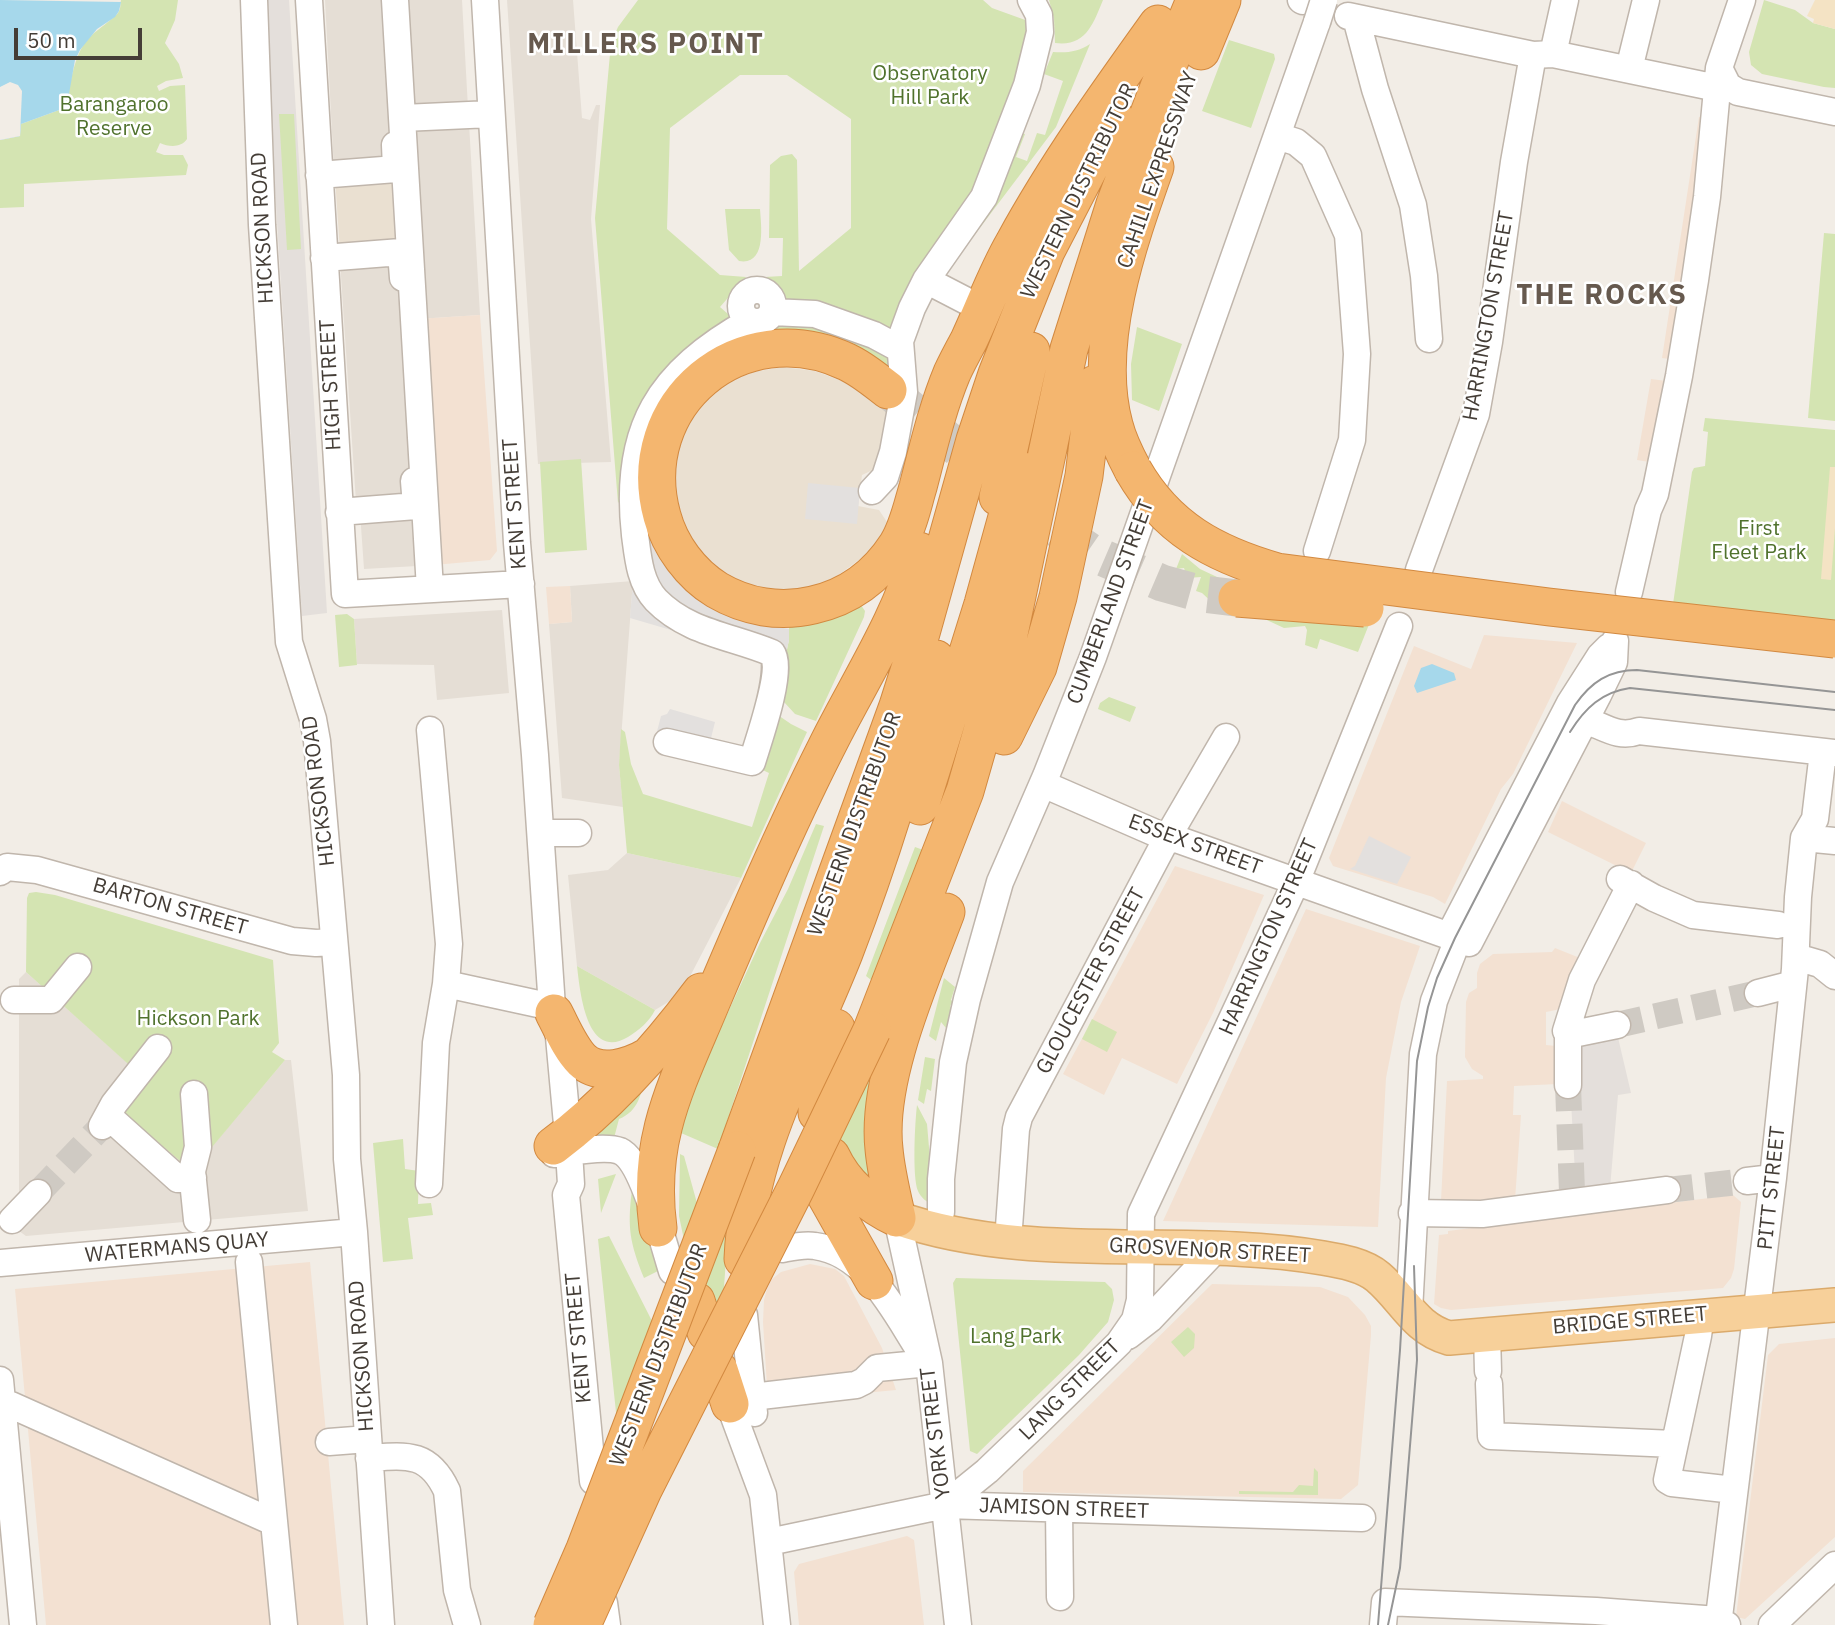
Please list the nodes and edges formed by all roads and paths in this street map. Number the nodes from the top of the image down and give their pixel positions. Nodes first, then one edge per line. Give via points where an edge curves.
1 (254, 0) edge
2 (309, 0) edge
3 (386, 0) edge
4 (396, 0) edge
5 (485, 0) edge
6 (1222, 0) edge
7 (1565, 0) edge
8 (1647, 0) edge
9 (1741, 0) edge
10 (1034, 4) edge
11 (1311, 6) edge
12 (1182, 20) edge
13 (1543, 55) junction
14 (1629, 69) junction
15 (1718, 78) junction
16 (1121, 107) junction
17 (1835, 112) edge
18 (491, 114) junction
19 (402, 118) junction
20 (1277, 136) junction
21 (319, 175) junction
22 (324, 258) junction
23 (926, 280) junction
24 (976, 324) junction
25 (1429, 339) dead end
26 (900, 349) junction
27 (1069, 349) junction
28 (1031, 351) junction
29 (1103, 359) junction
30 (888, 390) tunnel mouth
31 (872, 491) dead end
32 (339, 512) junction
33 (1055, 533) junction
34 (1317, 551) dead end
35 (1419, 570) dead end
36 (521, 584) junction
37 (430, 589) junction
38 (1629, 592) dead end
39 (1237, 598) tunnel mouth
40 (983, 604) junction
41 (1399, 626) dead end
42 (1008, 638) junction
43 (1835, 639) edge
44 (1835, 660) edge
45 (865, 676) junction
46 (1023, 700) junction
47 (1595, 724) dead end
48 (430, 730) dead end
49 (1004, 736) junction
50 (1226, 737) dead end
51 (667, 742) dead end
52 (1829, 752) edge
53 (1804, 775) dead end
54 (1042, 784) junction
55 (541, 833) junction
56 (578, 833) dead end
57 (1167, 838) junction
58 (1804, 838) junction
59 (1835, 841) edge
60 (2, 867) edge
61 (1296, 882) junction
62 (1778, 925) dead end
63 (1459, 939) junction
64 (334, 942) junction
65 (735, 946) junction
66 (1796, 957) junction
67 (78, 967) dead end
68 (1835, 976) edge
69 (446, 984) junction
70 (1793, 984) junction
71 (1758, 993) tunnel mouth
72 (15, 1000) dead end
73 (553, 1010) junction
74 (816, 1019) junction
75 (1617, 1025) tunnel mouth
76 (1566, 1031) dead end
77 (158, 1048) dead end
78 (650, 1055) junction
79 (1568, 1085) tunnel mouth
80 (194, 1094) dead end
81 (561, 1147) junction
82 (818, 1157) junction
83 (193, 1178) junction
84 (1773, 1178) junction
85 (1747, 1181) tunnel mouth
86 (429, 1184) dead end
87 (1667, 1190) tunnel mouth
88 (38, 1193) tunnel mouth
89 (942, 1212) dead end
90 (1412, 1213) junction
91 (12, 1220) dead end
92 (197, 1220) dead end
93 (900, 1230) junction
94 (354, 1232) junction
95 (1008, 1241) junction
96 (1141, 1246) junction
97 (1217, 1248) junction
98 (670, 1249) junction
99 (782, 1249) dead end
100 (743, 1259) dead end
101 (249, 1262) dead end
102 (0, 1263) edge
103 (874, 1281) junction
104 (1835, 1305) edge
105 (1757, 1310) junction
106 (744, 1315) dead end
107 (1701, 1315) junction
108 (1418, 1321) junction
109 (1487, 1334) junction
110 (1119, 1343) junction
111 (714, 1354) junction
112 (929, 1363) junction
113 (0, 1380) edge
114 (11, 1405) dead end
115 (329, 1442) dead end
116 (1674, 1444) junction
117 (368, 1448) junction
118 (593, 1481) dead end
119 (1734, 1490) junction
120 (945, 1505) junction
121 (1059, 1509) junction
122 (1362, 1518) dead end
123 (274, 1522) junction
124 (769, 1542) junction
125 (1835, 1565) edge
126 (1060, 1597) dead end
127 (1384, 1613) edge
128 (598, 1618) edge
129 (1619, 1619) edge
130 (0, 1620) edge
131 (1773, 1621) edge
132 (1721, 1623) edge
133 (24, 1625) edge
134 (284, 1625) edge
135 (381, 1625) edge
136 (467, 1625) edge
137 (552, 1625) edge
138 (777, 1625) edge
139 (958, 1625) edge

1 - 64 street, HICKSON ROAD via 262,225 289,642 317,741
2 - 21 street, HIGH STREET
3 - 21 street via 396,169
4 - 19 street
5 - 18 street, KENT STREET
6 - 12 highway, CAHILL EXPRESSWAY
7 - 13 street, HARRINGTON STREET
8 - 14 street
9 - 15 street
10 - 23 street via 1040,32 1036,54 989,185 977,210
11 - 20 street, CUMBERLAND STREET
12 - 16 highway, WESTERN DISTRIBUTOR
12 - 24 highway via 1084,127 1014,243
12 - 27 highway via 1115,204
12 - 29 highway, CAHILL EXPRESSWAY via 1171,120 1119,284
13 - 14 street
13 - 25 street via 1352,17 1413,205
13 - 35 street, HARRINGTON STREET via 1514,162 1476,414
14 - 15 street
15 - 17 street via 1738,92
15 - 38 street via 1707,197 1684,349 1655,494
16 - 28 highway
16 - 137 highway, WESTERN DISTRIBUTOR, bridge via 1046,251 997,374 898,706 737,1150
18 - 19 street
18 - 36 street, KENT STREET
19 - 37 street
20 - 34 street via 1296,142 1313,156 1348,235 1357,354 1352,440
20 - 54 street, CUMBERLAND STREET via 1125,568
21 - 22 street, HIGH STREET
22 - 32 street, HIGH STREET
22 - 32 street via 401,252 416,506
23 - 24 street
23 - 26 street
24 - 30 highway via 939,410 906,528 883,566 868,580 833,600 772,609 722,593 695,573 666,530 656,477 667,425 696,383 740,356 795,349 847,362
24 - 45 highway via 948,418 911,579
26 - 31 street via 904,392 899,426 885,477
26 - 51 street via 816,314 761,316 691,360 655,403 637,458 634,511 642,575 654,598 680,620 772,653 777,666 752,762
27 - 40 highway via 1021,469
27 - 42 highway
28 - 40 highway via 993,520
28 - 74 highway via 967,542 897,803
29 - 33 highway via 1083,413
29 - 43 highway, bridge via 1121,446 1133,470 1163,512 1199,540 1242,562 1277,572
29 - 46 highway via 1072,540 1038,667
32 - 37 street, HIGH STREET via 345,594
33 - 42 highway
33 - 46 highway via 1025,664
36 - 37 street, HIGH STREET
36 - 55 street, KENT STREET
39 - 44 highway, bridge
40 - 82 highway via 915,821 826,1052 819,1082
41 - 61 street, HARRINGTON STREET
42 - 49 highway
42 - 128 highway, WESTERN DISTRIBUTOR, bridge via 965,791 872,1030 643,1490
45 - 65 highway via 826,747
45 - 98 highway via 681,1097 668,1174
46 - 49 highway
47 - 52 street via 1628,735 1639,731
48 - 69 street via 447,911
49 - 93 highway via 962,870 897,1047 884,1109 883,1149
50 - 57 street, GLOUCESTER STREET
52 - 58 street, PITT STREET via 1815,819
53 - 58 street via 1800,819
54 - 57 street, ESSEX STREET
54 - 89 street, CUMBERLAND STREET via 991,887 953,1062
55 - 56 street
55 - 73 street, KENT STREET
57 - 61 street, ESSEX STREET
57 - 95 street, GLOUCESTER STREET via 1019,1117
58 - 59 street
58 - 66 street, PITT STREET
60 - 64 street, BARTON STREET via 25,867 292,941
61 - 63 street, ESSEX STREET
61 - 96 street, HARRINGTON STREET via 1142,1214
62 - 76 street via 1693,915 1626,882 1582,980
63 - 63 street via 1570,703 1615,641 1614,662 1595,701
63 - 90 street via 1436,994 1424,1044
64 - 94 street, HICKSON ROAD
65 - 78 highway
65 - 98 highway via 667,1108 656,1160 655,1206
66 - 68 street via 1820,964
66 - 70 street, PITT STREET
67 - 72 street via 51,1000
69 - 73 street
69 - 86 street via 436,1043
70 - 71 street
70 - 84 street, PITT STREET
73 - 78 highway via 576,1052 590,1065 617,1068
73 - 81 street, KENT STREET via 559,1037
74 - 82 highway via 799,1071 796,1104
74 - 100 highway via 759,1166 749,1203
75 - 79 street via 1568,1038
77 - 83 street via 105,1121 178,1179
78 - 81 highway
80 - 83 street via 198,1147
81 - 98 street via 613,1150 628,1157
81 - 118 street, KENT STREET via 571,1184 566,1195
82 - 93 highway
82 - 103 highway
83 - 92 street
84 - 85 street
84 - 105 street, PITT STREET
87 - 90 street via 1572,1197 1482,1214
88 - 91 street
90 - 108 street
93 - 95 main road, GROSVENOR STREET via 941,1230
93 - 112 street, YORK STREET
94 - 102 street, WATERMANS QUAY
94 - 117 street, HICKSON ROAD
95 - 96 main road, GROSVENOR STREET
96 - 97 main road, GROSVENOR STREET
96 - 110 street, LANG STREET via 1138,1310
97 - 108 main road, GROSVENOR STREET via 1270,1251 1354,1266 1378,1277
97 - 110 street via 1150,1319
99 - 103 street via 814,1246 832,1250
101 - 123 street
103 - 112 street
104 - 105 main road, BRIDGE STREET
105 - 107 main road, BRIDGE STREET
105 - 119 street, PITT STREET
106 - 111 street
107 - 109 main road, BRIDGE STREET
107 - 116 street
108 - 109 main road, BRIDGE STREET via 1449,1338
109 - 116 street via 1491,1436
110 - 120 street, LANG STREET via 987,1471
111 - 112 street via 856,1385 877,1368
111 - 124 street via 763,1495
112 - 120 street, YORK STREET
113 - 133 street
114 - 123 street
115 - 117 street
116 - 119 street via 1668,1487
117 - 135 street, HICKSON ROAD
117 - 136 street via 412,1457 441,1478 447,1491 457,1590
119 - 132 street, PITT STREET
120 - 121 street, JAMISON STREET
120 - 124 street, JAMISON STREET
120 - 139 street, YORK STREET
121 - 122 street, JAMISON STREET
121 - 126 street
123 - 134 street
124 - 138 street
125 - 131 street
127 - 129 street via 1423,1603
129 - 132 street
130 - 133 street

